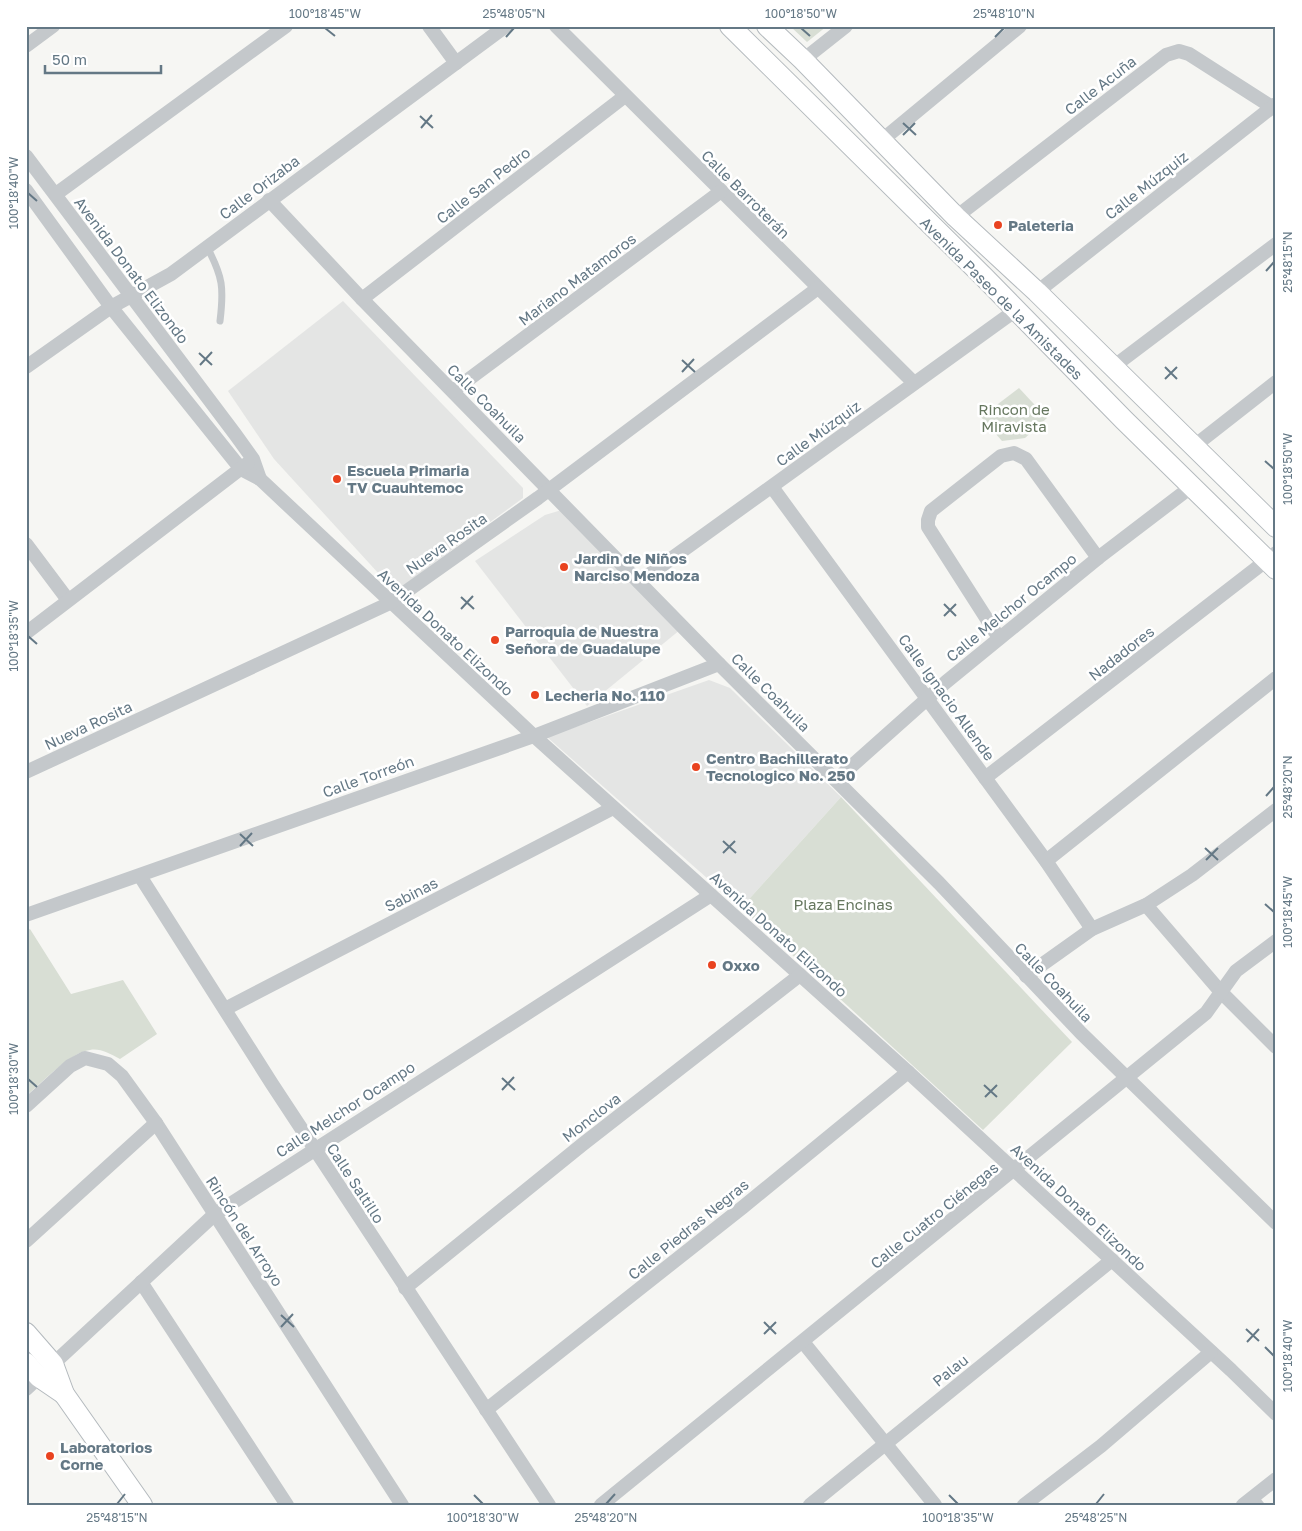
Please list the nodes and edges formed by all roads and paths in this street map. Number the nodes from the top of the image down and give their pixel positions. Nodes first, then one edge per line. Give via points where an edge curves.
1 (53, 26) edge
2 (286, 26) edge
3 (429, 26) edge
4 (506, 26) edge
5 (556, 26) edge
6 (730, 26) edge
7 (767, 26) edge
8 (846, 26) edge
9 (1020, 26) edge
10 (26, 46) edge
11 (803, 60) junction
12 (456, 63) junction
13 (624, 96) junction
14 (1274, 106) edge
15 (856, 117) junction
16 (840, 136) junction
17 (881, 141) junction
18 (26, 156) edge
19 (26, 190) edge
20 (720, 192) junction
21 (56, 194) junction
22 (270, 200) junction
23 (956, 217) junction
24 (1276, 244) edge
25 (206, 247) junction
26 (1001, 259) junction
27 (985, 278) junction
28 (818, 288) junction
29 (1037, 292) junction
30 (131, 296) junction
31 (362, 299) junction
32 (111, 307) junction
33 (1016, 310) junction
34 (220, 321) dead end
35 (26, 367) edge
36 (1113, 367) junction
37 (1276, 382) edge
38 (914, 383) junction
39 (453, 392) junction
40 (1147, 402) junction
41 (1124, 420) junction
42 (1193, 447) junction
43 (253, 459) junction
44 (241, 469) junction
45 (260, 479) junction
46 (772, 487) junction
47 (1191, 487) junction
48 (549, 489) junction
49 (1274, 523) edge
50 (26, 544) edge
51 (1098, 558) junction
52 (1272, 561) edge
53 (639, 582) junction
54 (68, 600) junction
55 (390, 603) junction
56 (26, 632) edge
57 (999, 638) junction
58 (719, 664) junction
59 (1276, 678) edge
60 (928, 699) junction
61 (534, 736) junction
62 (26, 772) edge
63 (985, 778) junction
64 (836, 780) junction
65 (613, 808) junction
66 (1276, 810) edge
67 (1046, 861) junction
68 (140, 876) junction
69 (711, 895) junction
70 (1146, 905) junction
71 (26, 915) edge
72 (1092, 929) junction
73 (1276, 941) edge
74 (800, 975) junction
75 (1026, 976) junction
76 (1220, 991) junction
77 (225, 1009) junction
78 (1276, 1047) edge
79 (908, 1072) junction
80 (1127, 1079) junction
81 (26, 1106) edge
82 (156, 1123) junction
83 (314, 1148) junction
84 (1015, 1170) junction
85 (215, 1214) junction
86 (1276, 1223) edge
87 (26, 1241) edge
88 (1112, 1260) junction
89 (141, 1282) junction
90 (405, 1288) junction
91 (26, 1333) edge
92 (803, 1342) junction
93 (1211, 1352) junction
94 (36, 1373) edge
95 (486, 1410) junction
96 (1276, 1414) edge
97 (886, 1443) junction
98 (1276, 1479) edge
99 (1253, 1502) edge
100 (142, 1505) edge
101 (287, 1505) edge
102 (402, 1505) edge
103 (548, 1505) edge
104 (601, 1505) edge
105 (810, 1505) edge
106 (936, 1505) edge
107 (1024, 1505) edge

1 - 10 street
2 - 21 street
3 - 12 street
4 - 12 street, Calle Orizaba
5 - 13 street, Calle Barroterán
6 - 16 street, Avenida Paseo de la Amistades
7 - 11 street, Avenida Paseo de la Amistades
8 - 11 street
9 - 17 street
11 - 15 street, Avenida Paseo de la Amistades
12 - 22 street, Calle Orizaba
13 - 20 street, Calle Barroterán
13 - 31 street, Calle San Pedro
14 - 23 street, Calle Acuña via 1189,54 1179,51 1166,54
14 - 29 street, Calle Múzquiz
15 - 16 street
15 - 17 street, Avenida Paseo de la Amistades
16 - 27 street, Avenida Paseo de la Amistades
17 - 23 street, Avenida Paseo de la Amistades
18 - 21 street, Avenida Donato Elizondo
19 - 32 street, Avenida Donato Elizondo
20 - 28 street, Calle Barroterán
20 - 39 street, Mariano Matamoros
21 - 30 street, Avenida Donato Elizondo
22 - 25 street, Calle Orizaba
22 - 31 street, Calle Coahuila
23 - 26 street, Avenida Paseo de la Amistades
24 - 36 street
25 - 30 street, Calle Orizaba via 171,274
25 - 34 lane via 221,276
26 - 27 street
26 - 29 street, Avenida Paseo de la Amistades
27 - 33 street, Avenida Paseo de la Amistades
28 - 38 street, Calle Barroterán
28 - 48 street, Nueva Rosita
29 - 36 street, Avenida Paseo de la Amistades
30 - 32 street, Calle Orizaba
30 - 43 street, Avenida Donato Elizondo
31 - 39 street, Calle Coahuila
32 - 35 street, Calle Orizaba
32 - 44 street, Avenida Donato Elizondo
33 - 38 street, Calle Múzquiz
33 - 41 street, Avenida Paseo de la Amistades
36 - 40 street, Avenida Paseo de la Amistades
37 - 42 street
38 - 46 street, Calle Múzquiz
39 - 48 street, Calle Coahuila
40 - 41 street
40 - 42 street, Avenida Paseo de la Amistades
41 - 47 street, Avenida Paseo de la Amistades
42 - 49 street, Avenida Paseo de la Amistades
43 - 44 street
43 - 45 street, Avenida Donato Elizondo
44 - 45 street, Avenida Donato Elizondo
44 - 54 street
45 - 55 street, Avenida Donato Elizondo
46 - 53 street, Calle Múzquiz
46 - 60 street, Calle Ignacio Allende
47 - 51 street, Calle Melchor Ocampo
47 - 52 street, Avenida Paseo de la Amistades
48 - 53 street, Calle Coahuila
48 - 55 street, Nueva Rosita
50 - 54 street
51 - 57 street, Calle Melchor Ocampo
51 - 57 street via 1026,459 1014,453 1001,456 931,511 928,527
52 - 63 street, Nadadores
53 - 58 street, Calle Coahuila
54 - 56 street
55 - 61 street, Avenida Donato Elizondo
55 - 62 street, Nueva Rosita
57 - 60 street, Calle Melchor Ocampo
58 - 61 street, Calle Torreón
58 - 64 street, Calle Coahuila
59 - 67 street
60 - 63 street, Calle Ignacio Allende
60 - 64 street, Calle Melchor Ocampo
61 - 65 street, Avenida Donato Elizondo
61 - 68 street, Calle Torreón
63 - 67 street, Calle Ignacio Allende
64 - 75 street, Calle Coahuila
65 - 69 street, Avenida Donato Elizondo
65 - 77 street, Sabinas
66 - 70 street via 1192,875
67 - 72 street, Calle Ignacio Allende
68 - 71 street, Calle Torreón
68 - 77 street, Calle Saltillo
69 - 74 street, Avenida Donato Elizondo
69 - 83 street, Calle Melchor Ocampo
70 - 72 street
70 - 76 street
72 - 75 street
73 - 76 street, Calle Cuatro Ciénegas via 1236,971
74 - 79 street, Avenida Donato Elizondo
74 - 90 street, Monclova
75 - 80 street, Calle Coahuila
76 - 78 street
76 - 80 street, Calle Cuatro Ciénegas via 1206,1013
77 - 83 street, Calle Saltillo
79 - 84 street, Avenida Donato Elizondo
79 - 95 street, Calle Piedras Negras
80 - 84 street, Calle Cuatro Ciénegas
80 - 86 street, Calle Coahuila
81 - 82 street, Rincón del Arroyo via 70,1066 85,1058 108,1064 122,1076
82 - 85 street, Rincón del Arroyo
82 - 87 street
83 - 85 street, Calle Melchor Ocampo
83 - 90 street, Calle Saltillo
84 - 88 street, Avenida Donato Elizondo
84 - 92 street, Calle Cuatro Ciénegas
85 - 89 street, Calle Melchor Ocampo
85 - 102 street, Rincón del Arroyo
88 - 93 street, Avenida Donato Elizondo
88 - 97 street, Palau
89 - 94 street, Calle Melchor Ocampo
89 - 101 street
90 - 95 street, Calle Saltillo
91 - 94 street
92 - 97 street
92 - 104 street, Calle Cuatro Ciénegas
93 - 96 street, Avenida Donato Elizondo
93 - 107 street
94 - 100 street via 64,1394
95 - 103 street, Calle Saltillo
97 - 105 street, Palau
97 - 106 street
98 - 99 street

